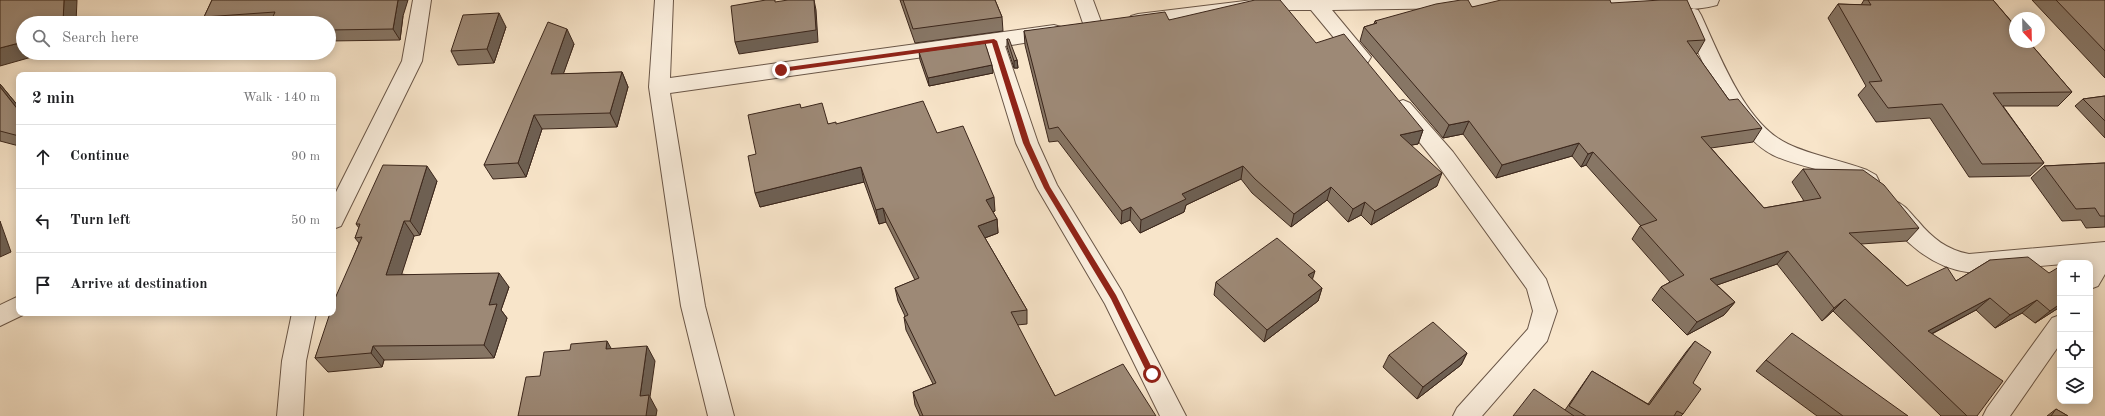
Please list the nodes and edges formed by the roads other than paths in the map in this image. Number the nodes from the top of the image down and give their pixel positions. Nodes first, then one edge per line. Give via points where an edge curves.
1 (422, 0) edge
2 (664, 0) edge
3 (1084, 0) edge
4 (1544, 0) edge
5 (1584, 0) edge
6 (1592, 0) edge
7 (1604, 0) edge
8 (1710, 0) edge
9 (1685, 2) junction
10 (1316, 3) junction
11 (1094, 27) junction
12 (994, 41) junction
13 (1375, 74) edge
14 (659, 87) junction
15 (1390, 92) edge
16 (336, 214) edge
17 (2105, 252) edge
18 (2093, 273) edge
19 (16, 308) edge
20 (0, 316) edge
21 (303, 316) edge
22 (2057, 329) edge
23 (290, 416) edge
24 (721, 416) edge
25 (1173, 416) edge
26 (1466, 416) edge
27 (1996, 416) edge

1 - 16 street via 412,61
2 - 14 street
3 - 11 street
4 - 10 street
5 - 6 street
7 - 9 street
8 - 9 street
9 - 17 street via 1725,83 1755,130 1766,142 1866,179 1939,255 1955,262 1969,263
10 - 11 street via 1273,4
10 - 13 street
11 - 12 street
12 - 14 street
12 - 25 street via 1027,143 1048,188 1113,297
14 - 24 street via 693,306
15 - 26 street via 1444,158 1538,286 1545,311 1539,334
17 - 18 street
19 - 20 street
21 - 23 street via 294,360
22 - 27 street

